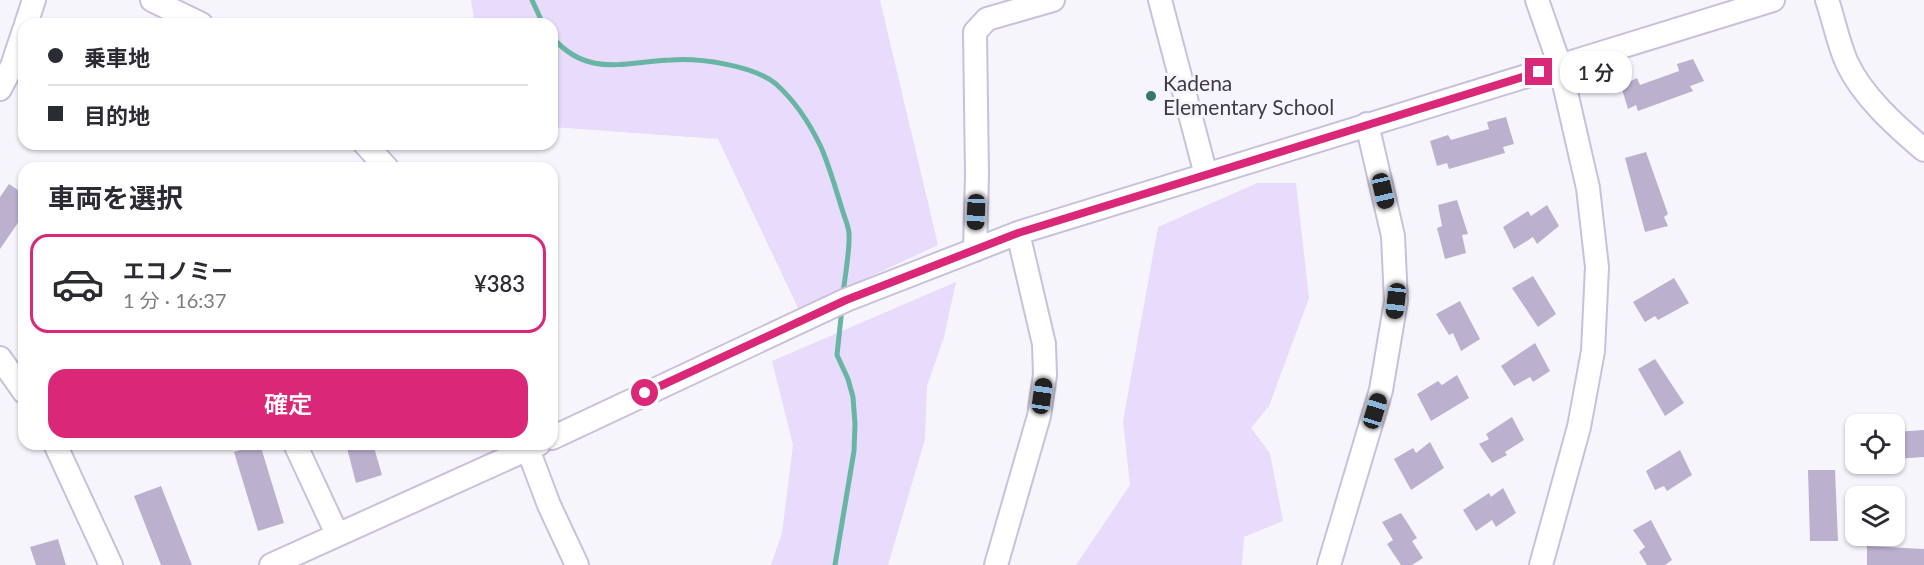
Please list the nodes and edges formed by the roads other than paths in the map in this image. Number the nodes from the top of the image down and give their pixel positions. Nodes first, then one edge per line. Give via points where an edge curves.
1 (34, 0) edge
2 (152, 0) edge
3 (1053, 0) edge
4 (1160, 0) edge
5 (1537, 0) edge
6 (1773, 0) edge
7 (1827, 0) edge
8 (28, 18) edge
9 (189, 18) edge
10 (18, 48) edge
11 (1560, 66) junction
12 (0, 89) edge
13 (1367, 124) junction
14 (370, 150) edge
15 (1924, 150) edge
16 (382, 162) edge
17 (1206, 175) junction
18 (1018, 233) junction
19 (975, 250) junction
20 (0, 358) edge
21 (18, 384) edge
22 (558, 435) edge
23 (58, 450) edge
24 (299, 450) edge
25 (522, 450) edge
26 (532, 450) edge
27 (338, 534) junction
28 (111, 565) edge
29 (271, 565) edge
30 (577, 565) edge
31 (996, 565) edge
32 (1329, 565) edge
33 (1542, 565) edge

1 - 8 lane
2 - 9 lane
3 - 19 lane via 987,19 975,32
4 - 17 lane
5 - 11 lane
6 - 11 lane
7 - 15 lane via 1847,63 1876,104
10 - 12 lane
11 - 13 lane
11 - 33 lane via 1588,188 1597,267 1593,351 1579,427
13 - 17 lane
13 - 32 lane via 1393,236 1396,301 1381,390
14 - 16 lane
17 - 18 lane
18 - 19 lane
18 - 31 lane via 1044,344 1045,375 1038,416
19 - 22 lane via 846,300
20 - 21 lane
23 - 28 lane
24 - 27 lane
25 - 27 lane
26 - 30 lane via 549,505
27 - 29 lane

